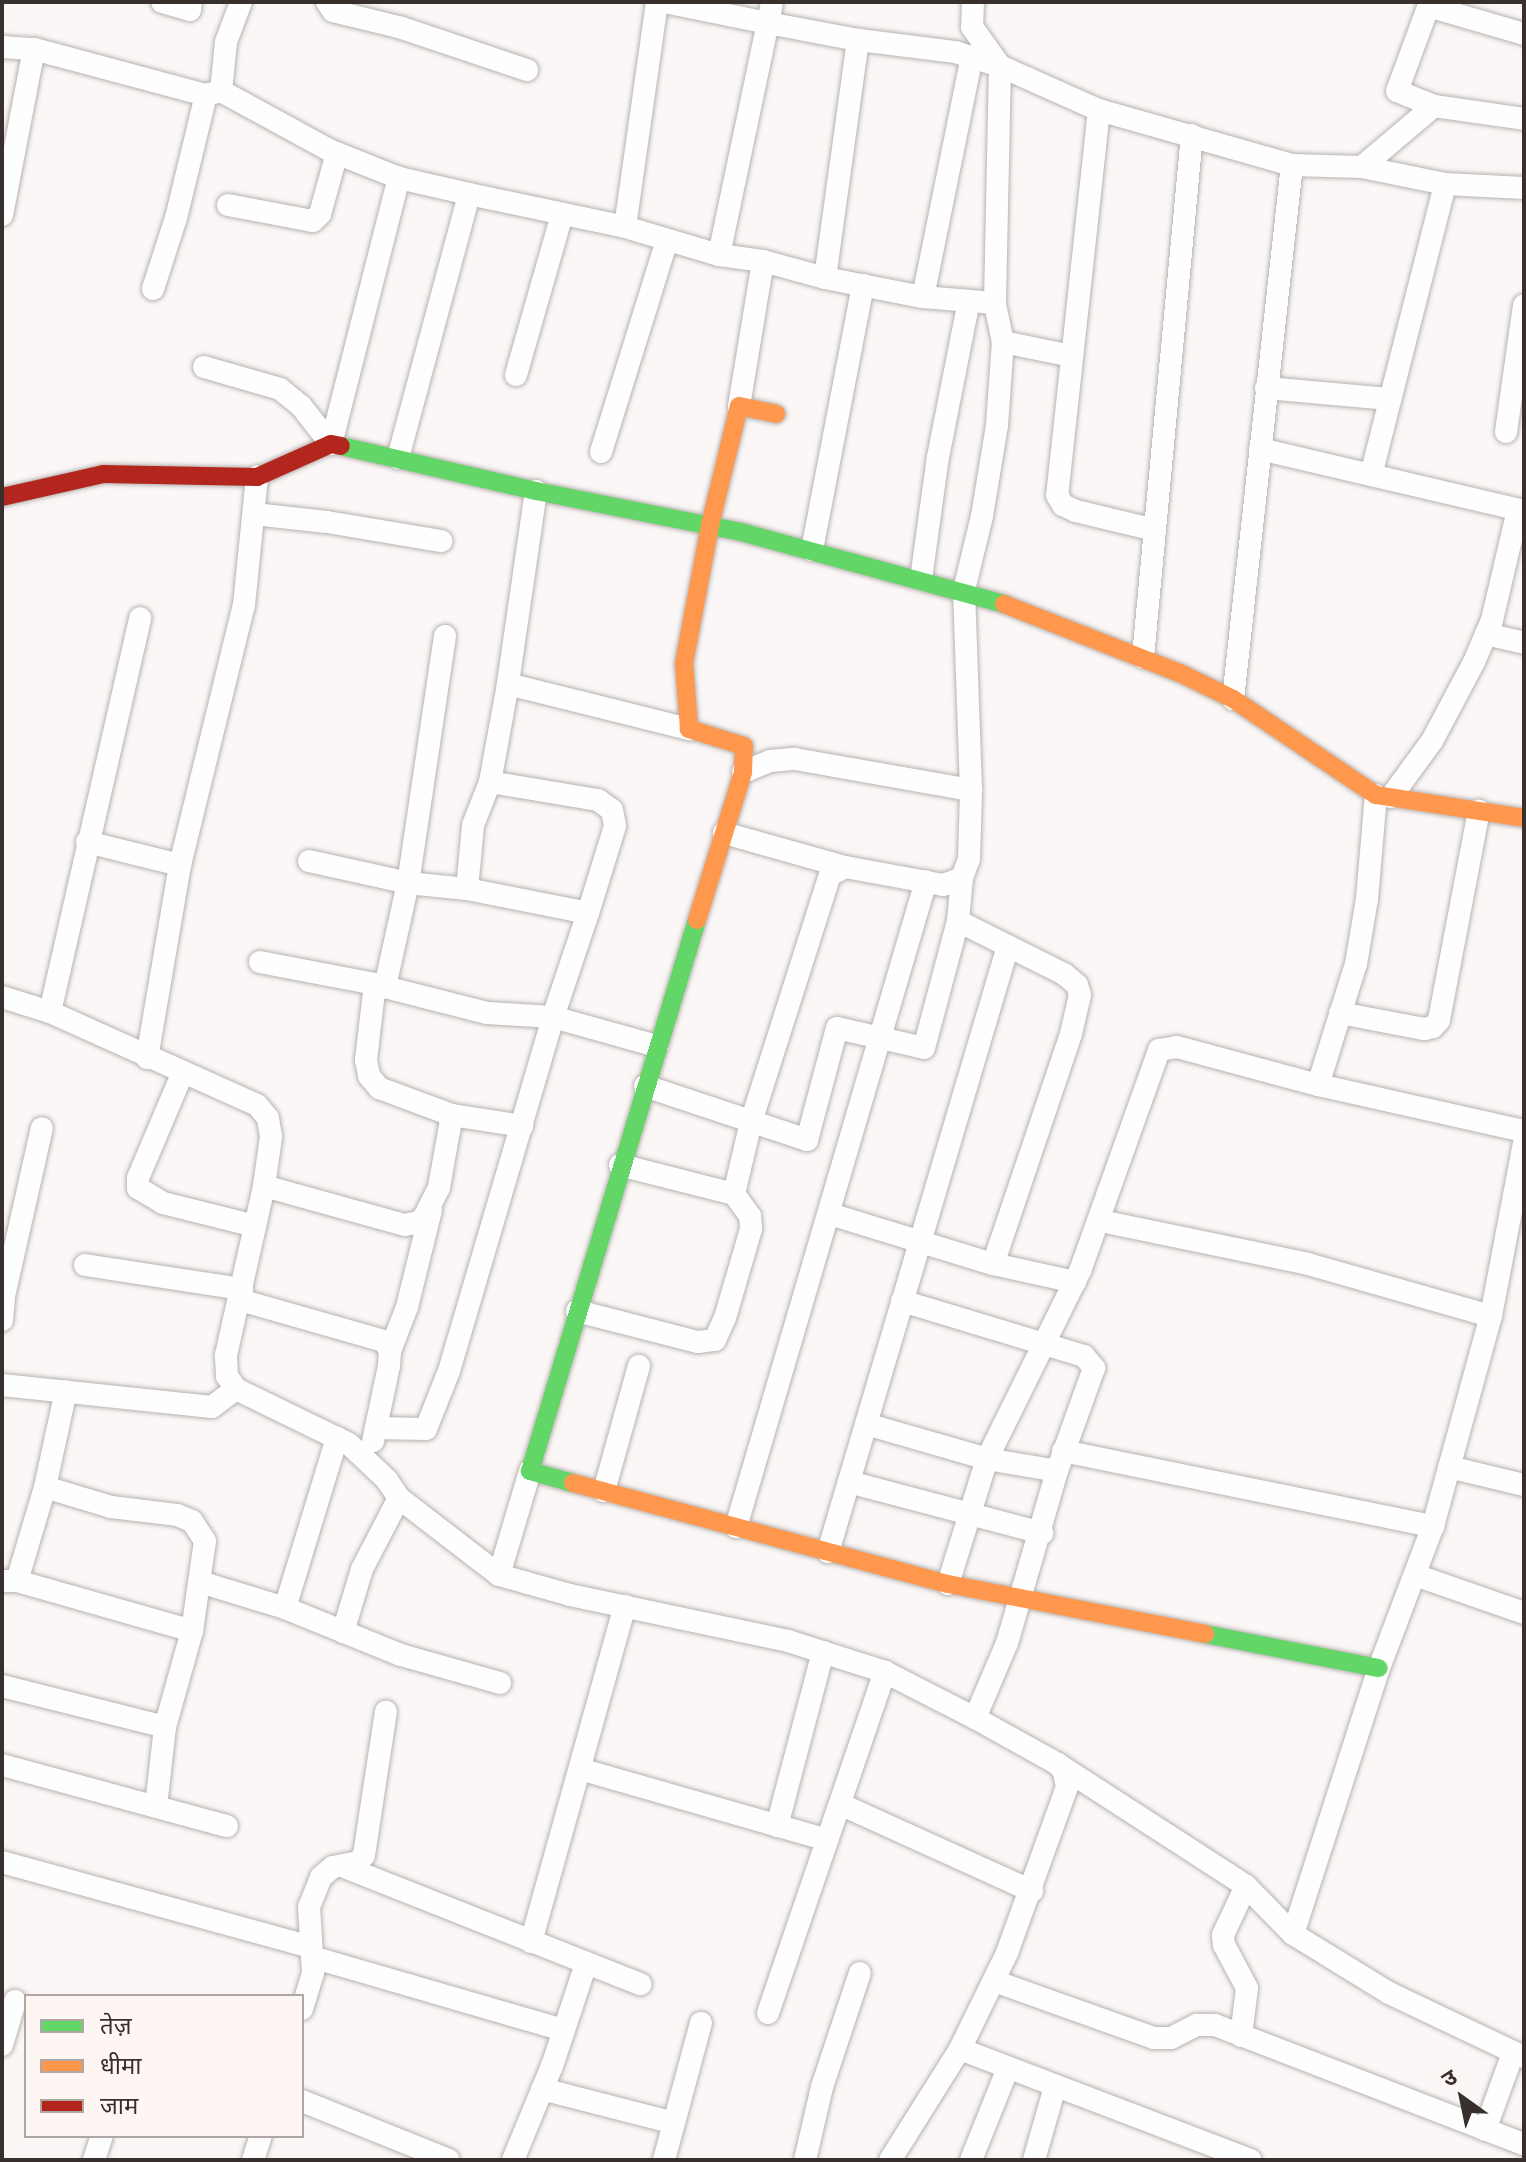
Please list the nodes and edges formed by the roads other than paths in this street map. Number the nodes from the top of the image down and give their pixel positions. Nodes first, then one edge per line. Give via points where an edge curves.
1 (162, 2) edge
2 (191, 2) edge
3 (241, 2) edge
4 (327, 2) edge
5 (657, 2) edge
6 (664, 2) edge
7 (973, 2) edge
8 (1429, 4) edge
9 (770, 12) edge
10 (972, 27) junction
11 (1524, 34) edge
12 (858, 40) junction
13 (2, 47) edge
14 (34, 49) junction
15 (964, 54) junction
16 (1000, 66) junction
17 (527, 70) dead end
18 (214, 93) junction
19 (1434, 106) junction
20 (1099, 110) junction
21 (1524, 119) edge
22 (1192, 135) junction
23 (337, 153) junction
24 (1292, 165) junction
25 (1362, 167) junction
26 (399, 178) junction
27 (1445, 184) junction
28 (1524, 188) edge
29 (469, 194) junction
30 (228, 205) dead end
31 (2, 215) edge
32 (562, 215) junction
33 (625, 227) junction
34 (667, 240) junction
35 (719, 255) junction
36 (763, 261) junction
37 (825, 278) junction
38 (863, 285) junction
39 (153, 289) dead end
40 (923, 297) junction
41 (969, 301) junction
42 (995, 303) junction
43 (1524, 305) edge
44 (1003, 342) junction
45 (1071, 356) junction
46 (204, 367) dead end
47 (516, 375) dead end
48 (1266, 388) junction
49 (1390, 399) junction
50 (739, 406) junction
51 (776, 414) dead end
52 (1506, 432) dead end
53 (331, 444) junction
54 (1260, 449) junction
55 (601, 452) dead end
56 (398, 458) junction
57 (1371, 475) junction
58 (257, 477) junction
59 (536, 491) junction
60 (2, 497) edge
61 (1521, 510) edge
62 (254, 514) junction
63 (710, 525) junction
64 (1155, 530) junction
65 (441, 541) dead end
66 (812, 550) junction
67 (921, 579) junction
68 (964, 590) junction
69 (140, 618) dead end
70 (1486, 634) junction
71 (445, 636) dead end
72 (1524, 643) edge
73 (1143, 657) junction
74 (508, 684) junction
75 (1233, 699) junction
76 (689, 729) junction
77 (743, 772) junction
78 (490, 782) junction
79 (971, 790) junction
80 (1384, 796) junction
81 (1479, 811) junction
82 (1524, 818) edge
83 (724, 833) junction
84 (87, 842) junction
85 (309, 861) dead end
86 (180, 865) junction
87 (845, 867) junction
88 (962, 878) junction
89 (926, 881) junction
90 (408, 883) junction
91 (467, 889) junction
92 (588, 913) junction
93 (958, 921) junction
94 (1008, 946) junction
95 (260, 962) dead end
96 (380, 986) junction
97 (2, 997) edge
98 (50, 1012) junction
99 (1340, 1013) junction
100 (553, 1017) junction
101 (880, 1041) junction
102 (657, 1046) junction
103 (147, 1058) junction
104 (183, 1072) junction
105 (1318, 1085) junction
106 (645, 1086) junction
107 (452, 1115) junction
108 (751, 1122) junction
109 (522, 1126) junction
110 (42, 1128) dead end
111 (1524, 1131) edge
112 (1524, 1143) edge
113 (620, 1165) junction
114 (264, 1186) junction
115 (734, 1194) junction
116 (431, 1209) junction
117 (1518, 1212) edge
118 (830, 1214) junction
119 (1101, 1221) junction
120 (255, 1226) junction
121 (919, 1242) junction
122 (993, 1264) junction
123 (85, 1265) dead end
124 (1075, 1282) junction
125 (241, 1294) junction
126 (902, 1301) junction
127 (577, 1311) junction
128 (1491, 1316) junction
129 (2, 1320) edge
130 (1047, 1343) junction
131 (390, 1351) junction
132 (639, 1366) dead end
133 (2, 1385) edge
134 (236, 1389) junction
135 (66, 1391) junction
136 (866, 1424) junction
137 (376, 1428) junction
138 (337, 1438) junction
139 (987, 1459) junction
140 (1060, 1461) junction
141 (369, 1462) junction
142 (1449, 1467) junction
143 (530, 1471) junction
144 (849, 1482) junction
145 (1524, 1485) edge
146 (45, 1487) junction
147 (604, 1491) junction
148 (399, 1498) junction
149 (970, 1512) junction
150 (1433, 1526) junction
151 (736, 1527) junction
152 (1042, 1533) junction
153 (828, 1552) junction
154 (499, 1575) junction
155 (1415, 1575) junction
156 (9, 1581) edge
157 (200, 1582) junction
158 (948, 1584) junction
159 (1020, 1600) junction
160 (625, 1606) junction
161 (285, 1608) junction
162 (1524, 1613) edge
163 (192, 1631) junction
164 (343, 1632) junction
165 (823, 1652) junction
166 (1379, 1668) junction
167 (885, 1672) junction
168 (500, 1683) dead end
169 (2, 1686) edge
170 (386, 1712) dead end
171 (975, 1718) junction
172 (165, 1727) junction
173 (1058, 1764) junction
174 (2, 1765) edge
175 (580, 1769) junction
176 (840, 1804) junction
177 (156, 1806) junction
178 (227, 1826) dead end
179 (777, 1826) junction
180 (827, 1840) junction
181 (2, 1862) edge
182 (342, 1866) junction
183 (1246, 1886) junction
184 (1032, 1891) junction
185 (1293, 1934) junction
186 (531, 1942) junction
187 (311, 1952) junction
188 (586, 1964) junction
189 (860, 1973) dead end
190 (994, 1981) junction
191 (640, 1984) dead end
192 (14, 2001) edge
193 (304, 2002) edge
194 (768, 2013) dead end
195 (701, 2023) dead end
196 (564, 2030) junction
197 (1241, 2036) junction
198 (2, 2045) edge
199 (960, 2049) junction
200 (1519, 2055) edge
201 (1008, 2068) junction
202 (1055, 2087) junction
203 (542, 2089) junction
204 (304, 2102) edge
205 (674, 2123) junction
206 (1485, 2130) junction
207 (101, 2138) edge
208 (260, 2138) edge
209 (1524, 2144) edge
210 (94, 2160) edge
211 (253, 2160) edge
212 (449, 2160) edge
213 (513, 2160) edge
214 (664, 2160) edge
215 (805, 2160) edge
216 (890, 2160) edge
217 (971, 2160) edge
218 (1034, 2160) edge
219 (1251, 2160) edge

1 - 2 street via 190,10
3 - 18 street
4 - 17 street via 333,11
5 - 33 street
6 - 9 street
7 - 10 street
8 - 11 street
8 - 19 street via 1397,91
9 - 12 street
9 - 35 street
10 - 15 street
10 - 16 street
12 - 15 street
12 - 37 street
13 - 14 street
14 - 18 street
14 - 31 street
15 - 16 street
15 - 40 street
16 - 20 street
16 - 42 street
18 - 23 street
18 - 39 street
19 - 21 street
19 - 25 street
20 - 22 street
20 - 45 street
22 - 24 street
22 - 64 street
23 - 26 street
23 - 30 street via 326,198 313,221
24 - 25 street
24 - 48 street
25 - 27 street
26 - 29 street
26 - 53 street
27 - 28 street
27 - 49 street
29 - 32 street
29 - 56 street
32 - 33 street
32 - 47 street
33 - 34 street
34 - 35 street
34 - 55 street
35 - 36 street
36 - 37 street
36 - 50 street
37 - 38 street
38 - 40 street
38 - 66 street
40 - 41 street
41 - 42 street
41 - 67 street via 938,457
42 - 44 street
43 - 52 street
44 - 45 street
44 - 68 street via 997,425
45 - 64 street via 1057,495 1076,511
46 - 53 street via 280,389
48 - 49 street
48 - 54 street
49 - 57 street
50 - 51 street
50 - 63 street
53 - 56 street
53 - 58 street
54 - 57 street
54 - 75 street
56 - 59 street
57 - 61 street
58 - 60 street via 103,474
58 - 62 street
59 - 63 street
59 - 74 street
61 - 70 street
62 - 65 street
62 - 86 street via 244,605
63 - 66 street
63 - 76 street via 684,663
64 - 73 street
66 - 67 street
67 - 68 street
68 - 73 street
68 - 79 street
69 - 84 street
70 - 72 street
70 - 80 street via 1432,741
71 - 90 street
73 - 75 street
74 - 76 street
74 - 78 street
75 - 80 street
76 - 77 street via 744,746
77 - 79 street via 770,761 795,759
77 - 83 street
78 - 91 street via 473,825
78 - 92 street via 598,800 612,810 615,826
79 - 88 street via 969,859
80 - 81 street
80 - 99 street via 1356,964
81 - 82 street
81 - 99 street via 1439,1020 1424,1029
83 - 87 street
83 - 102 street
84 - 86 street
84 - 98 street
85 - 90 street
86 - 103 street
87 - 89 street
87 - 108 street via 830,875 824,891
88 - 89 street via 943,885
88 - 93 street
89 - 101 street
90 - 91 street
90 - 96 street
91 - 92 street
92 - 100 street
93 - 94 street
93 - 101 street via 924,1048
94 - 121 street
94 - 122 street via 1064,974 1080,995
95 - 96 street
96 - 100 street via 487,1013
96 - 107 street via 366,1060 369,1076 379,1088
97 - 98 street
98 - 103 street
99 - 105 street
100 - 102 street
100 - 109 street
101 - 108 street via 837,1028 807,1140
101 - 118 street
102 - 106 street
103 - 104 street
104 - 114 street via 257,1105 268,1118 271,1137
104 - 120 street via 138,1188 163,1203
105 - 111 street
105 - 119 street via 1177,1047 1159,1050
106 - 108 street
106 - 113 street
107 - 109 street
107 - 116 street
108 - 115 street
109 - 137 street via 449,1371 426,1429
110 - 129 street
112 - 117 street
113 - 115 street
113 - 127 street
114 - 116 street via 405,1225 422,1221
114 - 120 street
115 - 127 street via 750,1216 751,1229 715,1340 698,1342
116 - 131 street via 407,1307
117 - 128 street
118 - 121 street
118 - 151 street
119 - 124 street
119 - 128 street via 1308,1264
120 - 125 street
121 - 122 street
121 - 126 street
122 - 124 street
123 - 125 street
124 - 130 street
125 - 131 street via 384,1341
125 - 134 street via 226,1355 227,1376
126 - 130 street
126 - 136 street
127 - 143 street
128 - 142 street
130 - 139 street
130 - 140 street via 1084,1356 1094,1368
131 - 137 street
132 - 147 street
133 - 135 street
134 - 135 street via 212,1407
134 - 138 street
135 - 146 street
136 - 139 street
136 - 144 street
137 - 141 street
138 - 141 street
138 - 161 street
139 - 140 street
139 - 149 street
140 - 150 street
140 - 152 street
141 - 148 street
142 - 145 street
142 - 150 street
143 - 147 street
143 - 154 street
144 - 149 street
144 - 153 street
146 - 156 street
146 - 157 street via 111,1507 192,1521 205,1541
147 - 151 street
148 - 154 street
148 - 164 street via 362,1569
149 - 152 street
149 - 158 street
150 - 155 street
151 - 153 street
152 - 159 street
153 - 158 street
154 - 160 street
155 - 162 street
155 - 166 street
156 - 163 street
157 - 161 street
157 - 163 street
158 - 159 street
159 - 166 street
159 - 171 street
160 - 165 street
160 - 175 street
161 - 164 street
163 - 172 street
164 - 168 street
165 - 167 street
165 - 179 street
166 - 185 street
167 - 171 street
167 - 176 street
169 - 172 street
170 - 182 street via 364,1855
171 - 173 street
172 - 177 street
173 - 183 street
173 - 184 street via 1067,1787
174 - 177 street
175 - 179 street
175 - 186 street
176 - 180 street
176 - 184 street
177 - 178 street
179 - 180 street
180 - 194 street
181 - 187 street
182 - 186 street
182 - 187 street via 327,1871 314,1891 307,1923
183 - 185 street
183 - 197 street via 1223,1935 1247,1988
184 - 190 street
185 - 200 street via 1389,1993
186 - 188 street
187 - 193 street via 313,1972
187 - 196 street
188 - 191 street
188 - 196 street
189 - 215 street via 822,2087
190 - 197 street via 1154,2038 1171,2038 1206,2023
190 - 199 street
192 - 198 street
195 - 205 street
196 - 203 street
197 - 206 street
199 - 201 street
199 - 216 street
200 - 206 street
201 - 202 street
201 - 217 street
202 - 218 street
202 - 219 street
203 - 205 street
203 - 213 street
204 - 212 street
205 - 214 street
206 - 209 street
207 - 210 street
208 - 211 street

